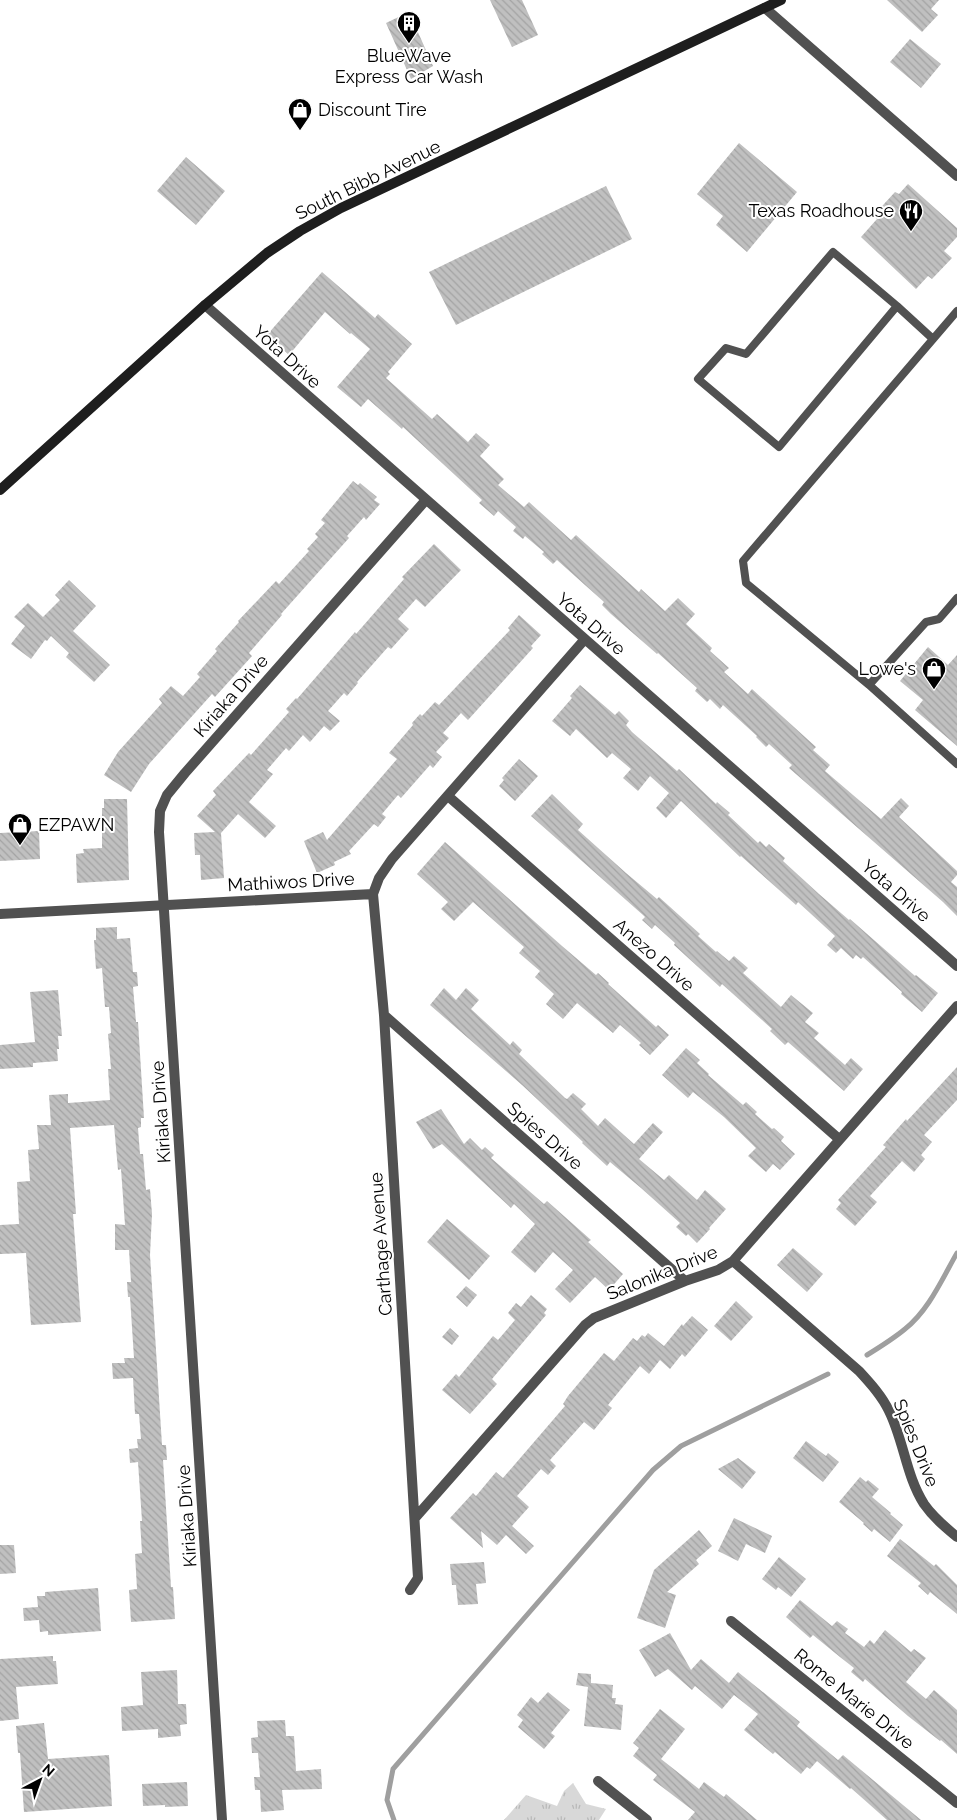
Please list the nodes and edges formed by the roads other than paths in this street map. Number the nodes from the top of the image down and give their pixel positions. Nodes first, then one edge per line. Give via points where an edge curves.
1 (781, 0) edge
2 (765, 8) junction
3 (957, 176) edge
4 (205, 305) junction
5 (897, 306) junction
6 (957, 311) edge
7 (933, 340) junction
8 (0, 490) edge
9 (425, 500) junction
10 (957, 598) edge
11 (584, 639) junction
12 (867, 683) junction
13 (957, 764) edge
14 (448, 796) junction
15 (373, 894) junction
16 (164, 906) junction
17 (0, 914) edge
18 (957, 966) edge
19 (957, 1006) edge
20 (384, 1015) junction
21 (839, 1139) junction
22 (733, 1261) junction
23 (685, 1281) junction
24 (415, 1518) junction
25 (957, 1537) edge
26 (410, 1590) dead end
27 (731, 1621) dead end
28 (598, 1781) dead end
29 (957, 1803) edge
30 (222, 1820) edge
31 (647, 1820) edge

1 - 2 main road, South Bibb Avenue
2 - 3 street
2 - 4 main road, South Bibb Avenue via 341,208 267,253
4 - 8 main road, South Bibb Avenue
4 - 9 street, Yota Drive
5 - 5 lane via 833,252 746,354 726,348 698,379 779,447
5 - 7 lane
6 - 7 lane
7 - 12 lane via 743,561 746,584
9 - 11 street, Yota Drive
9 - 16 street, Kiriaka Drive via 167,795 160,811 159,825
10 - 12 lane via 939,619 926,622 869,685
11 - 14 street, Mathiwos Drive
11 - 18 street, Yota Drive
12 - 13 lane
14 - 15 street, Mathiwos Drive via 392,859
14 - 21 street, Anezo Drive
15 - 16 street, Mathiwos Drive
15 - 20 street, Carthage Avenue
16 - 17 street, Mathiwos Drive
16 - 30 street, Kiriaka Drive
19 - 21 street, Salonika Drive
20 - 23 street, Spies Drive
20 - 24 street, Carthage Avenue
21 - 22 street, Salonika Drive
22 - 23 street, Salonika Drive via 718,1270
22 - 25 street, Spies Drive via 874,1388 889,1409 914,1484 925,1505
23 - 24 street, Salonika Drive via 594,1318 585,1325
24 - 26 street, Carthage Avenue via 418,1578
27 - 29 street, Rome Marie Drive
28 - 31 street

